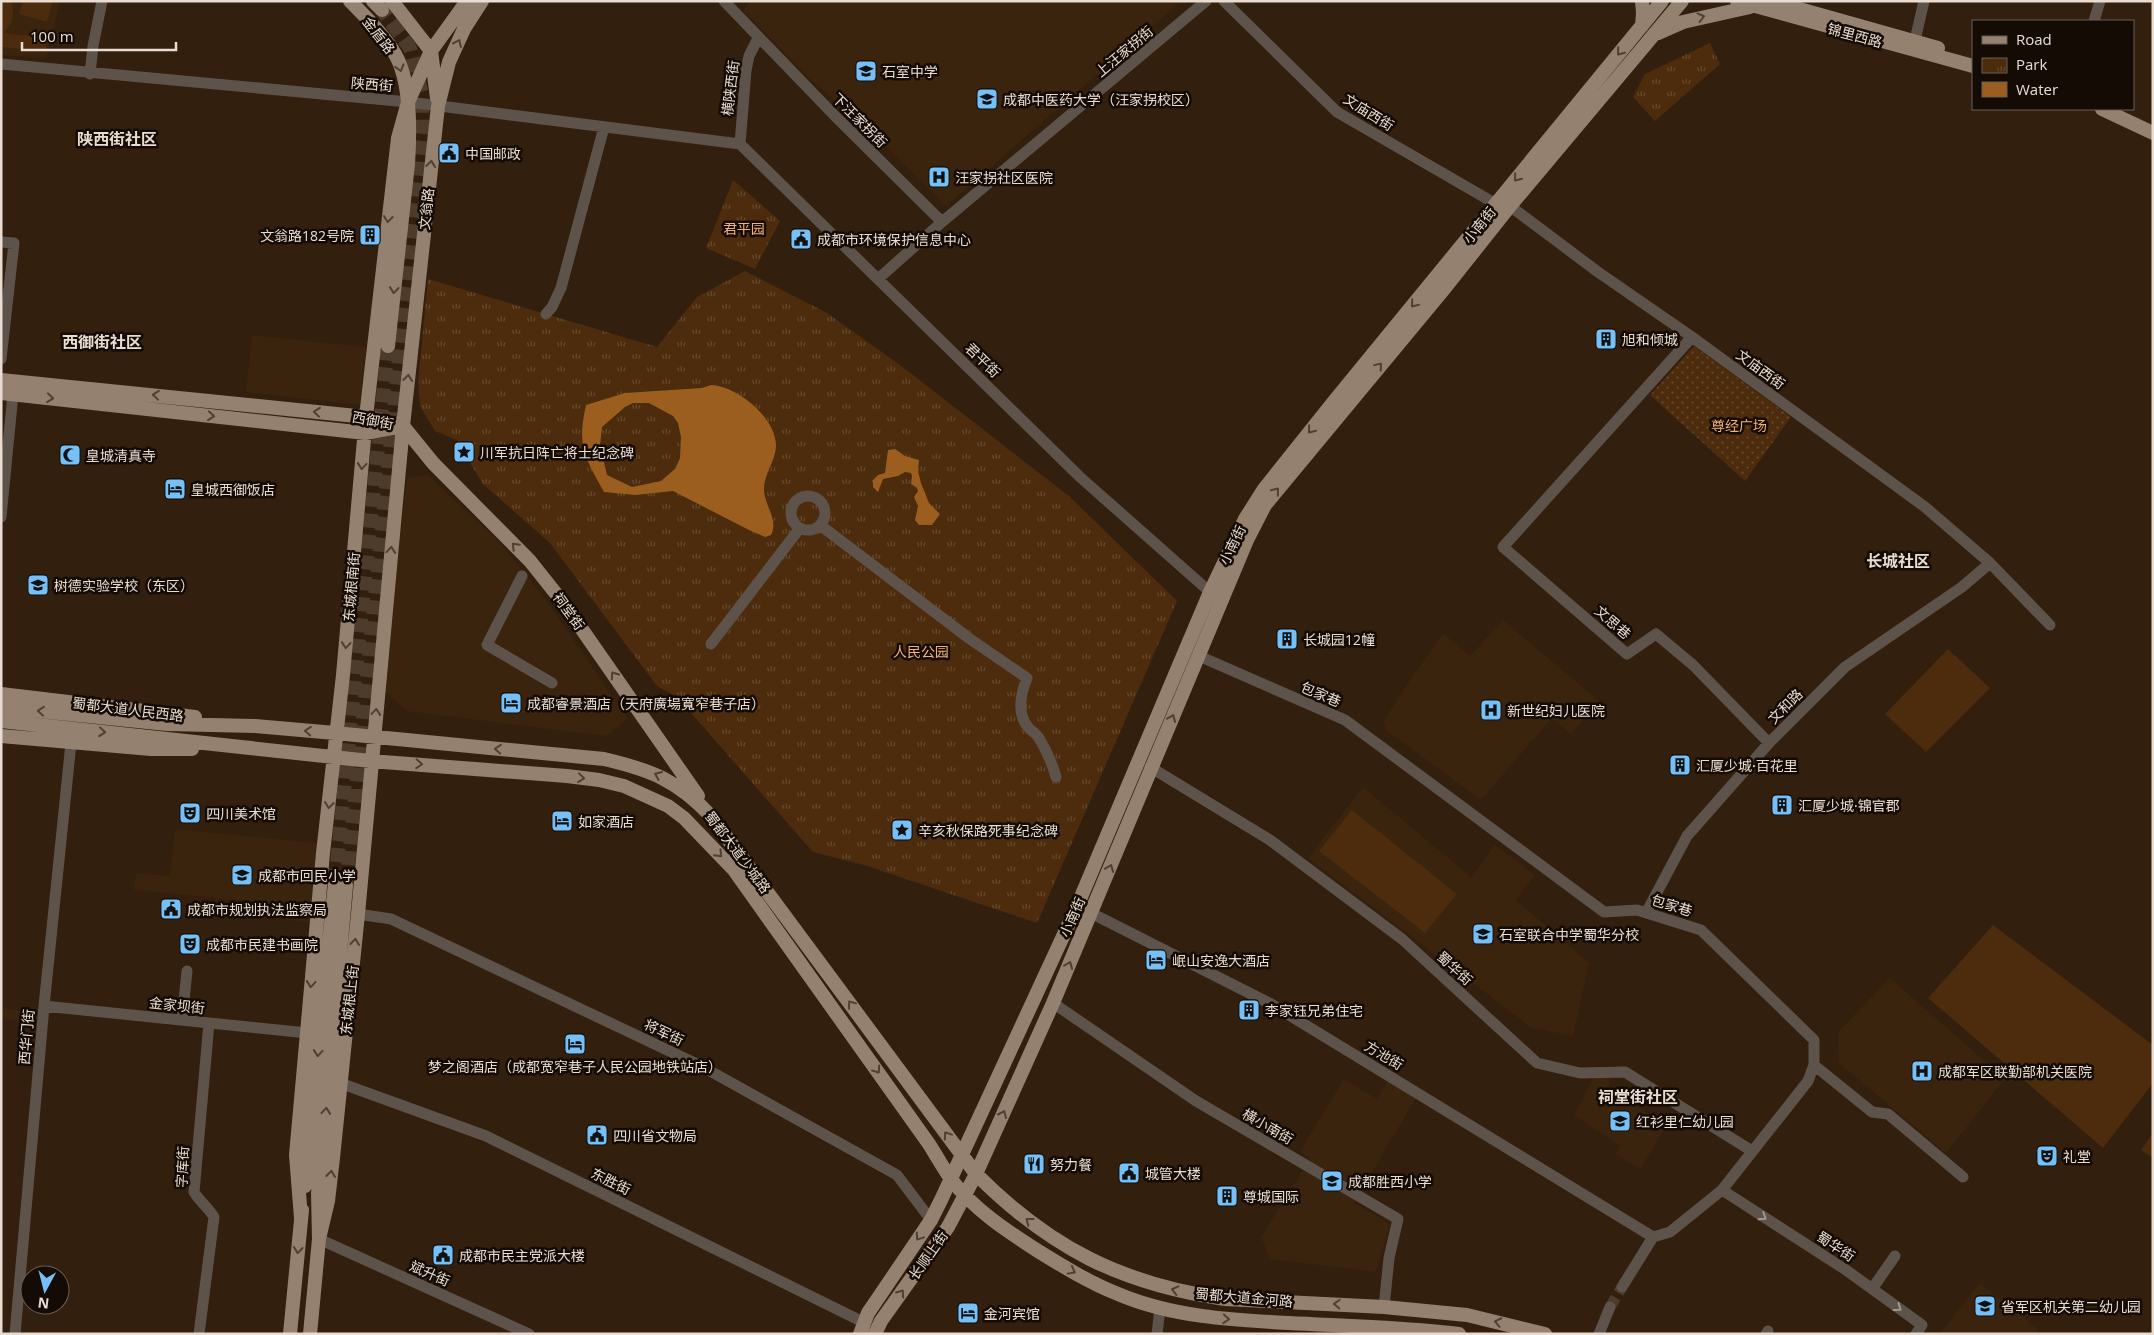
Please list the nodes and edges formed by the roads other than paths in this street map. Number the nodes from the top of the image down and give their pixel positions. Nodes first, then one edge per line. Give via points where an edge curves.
1 (102, 1) edge
2 (350, 1) edge
3 (467, 1) edge
4 (482, 1) edge
5 (724, 1) edge
6 (1206, 1) edge
7 (1224, 1) edge
8 (1642, 1) edge
9 (1662, 1) edge
10 (1682, 1) edge
11 (1737, 1) edge
12 (1770, 1) edge
13 (1924, 1) edge
14 (2100, 1) edge
15 (383, 4) edge
16 (1753, 6) junction
17 (2094, 20) edge
18 (1642, 26) junction
19 (1655, 34) junction
20 (758, 38) junction
21 (1914, 46) junction
22 (431, 51) junction
23 (1972, 57) edge
24 (1, 64) edge
25 (1972, 66) edge
26 (90, 74) junction
27 (408, 102) junction
28 (438, 106) junction
29 (2104, 110) edge
30 (2123, 110) edge
31 (2153, 125) edge
32 (604, 127) junction
33 (2153, 133) edge
34 (740, 144) junction
35 (1503, 205) junction
36 (942, 222) junction
37 (1, 242) edge
38 (878, 279) junction
39 (546, 314) dead end
40 (1692, 337) junction
41 (388, 346) tunnel mouth
42 (1, 359) edge
43 (1, 380) edge
44 (7, 394) edge
45 (366, 417) junction
46 (403, 426) junction
47 (365, 433) junction
48 (1, 517) edge
49 (820, 525) junction
50 (800, 528) junction
51 (1990, 563) junction
52 (522, 576) dead end
53 (1210, 592) junction
54 (2050, 625) dead end
55 (711, 644) dead end
56 (1198, 656) junction
57 (552, 683) dead end
58 (1, 694) edge
59 (1, 707) edge
60 (1, 721) edge
61 (255, 726) junction
62 (335, 733) junction
63 (1, 736) edge
64 (374, 737) junction
65 (71, 743) junction
66 (1769, 743) junction
67 (253, 749) junction
68 (334, 757) junction
69 (370, 761) junction
70 (1150, 767) junction
71 (1056, 777) dead end
72 (711, 816) junction
73 (1091, 913) junction
74 (1646, 913) junction
75 (358, 914) junction
76 (187, 971) dead end
77 (1053, 1003) junction
78 (44, 1006) junction
79 (182, 1020) junction
80 (209, 1023) junction
81 (307, 1033) junction
82 (1814, 1065) junction
83 (340, 1083) junction
84 (1752, 1151) junction
85 (961, 1156) junction
86 (976, 1174) junction
87 (1963, 1178) dead end
88 (950, 1179) junction
89 (1722, 1190) junction
90 (965, 1196) junction
91 (301, 1218) junction
92 (930, 1220) junction
93 (1653, 1237) junction
94 (319, 1239) junction
95 (1895, 1256) dead end
96 (1622, 1287) tunnel mouth
97 (1872, 1289) junction
98 (1384, 1307) junction
99 (1610, 1307) tunnel mouth
100 (1160, 1308) junction
101 (861, 1328) edge
102 (14, 1334) edge
103 (199, 1334) edge
104 (290, 1334) edge
105 (310, 1334) edge
106 (529, 1334) edge
107 (875, 1334) edge
108 (1157, 1334) edge
109 (1459, 1334) edge
110 (1545, 1334) edge
111 (1599, 1334) edge
112 (1916, 1334) edge

1 - 26 street
2 -> 27 main road, 金盾路 via 396,55
3 - 22 main road, 文翁路
28 -> 4 main road, 文翁路 via 449,62 464,29
5 - 20 street, 下汪家拐街
6 - 36 street, 上汪家拐街
7 - 35 street, 文庙西街 via 1337,112
8 - 18 main road
9 - 18 main road, 小南街
10 - 19 main road, 小南街
11 - 16 main road, 锦里西路
12 - 21 main road, 锦里西路
13 - 21 street
14 - 17 street
15 - 22 main road
19 -> 16 main road via 1683,22
16 - 21 main road, 锦里西路
18 -> 35 main road, 小南街
19 - 35 main road, 小南街
20 - 34 street, 横陕西街 via 746,70
20 - 36 street, 下汪家拐街
21 - 23 main road, 锦里西路
21 - 25 main road, 锦里西路
22 - 27 main road, 文翁路
22 - 28 main road
24 - 26 street, 陕西街
26 - 27 street, 陕西街
27 - 28 street, 陕西街
27 -> 41 main road, 文翁路 via 409,156
27 -> 45 main road, 文翁路 via 398,138
28 - 32 street, 陕西街
46 -> 28 main road, 文翁路
29 - 33 main road
30 - 31 main road
32 - 34 street, 陕西街
32 - 39 street via 561,288
34 - 38 street, 君平街
35 - 40 street, 文庙西街
35 -> 53 main road, 小南街 via 1264,488 1245,519
56 -> 35 main road, 小南街 via 1247,540 1266,505 1444,289
36 - 38 street, 上汪家拐街
37 - 42 street via 14,243
38 - 53 street, 君平街 via 1080,477
40 - 51 street, 文庙西街 via 1925,507
40 - 66 street, 文思巷 via 1503,547 1627,654 1656,634 1693,665
45 -> 43 main road, 西御街
44 -> 47 main road, 西御街
44 - 48 street
45 - 46 main road, 西御街
45 - 47 main road, 东城根南街
46 - 47 main road, 西御街
64 -> 46 main road
72 -> 46 main road, 祠堂街 via 536,568 433,463
47 -> 62 main road, 东城根南街
49 - 50 street via 810,530
49 - 50 street via 825,515 822,505 814,498 803,497 794,503 791,514
49 - 71 street via 970,640 1027,678 1021,694 1021,711 1027,726 1050,757
50 - 55 street
51 - 54 street, 文庙西街
51 - 66 street, 文和路 via 1962,587 1845,667
52 - 57 street via 487,645
53 - 85 main road, 小南街 via 1078,904
70 -> 56 main road, 小南街
56 - 74 street, 包家巷 via 1345,720 1604,912 1637,910
58 - 61 main road, 蜀都大道人民西路
61 -> 59 main road, 蜀都大道人民西路 via 167,724
60 -> 67 main road, 蜀都大道人民西路
62 -> 61 main road, 蜀都大道人民西路
62 - 64 main road, 蜀都大道人民西路
62 - 68 main road, 东城根南街
63 - 65 main road, 蜀都大道人民西路
64 - 69 main road
72 -> 64 main road, 蜀都大道少城路 via 690,794 640,767 604,759
65 - 67 main road, 蜀都大道人民西路 via 151,749
65 - 78 street, 西华门街
66 - 74 street, 文和路 via 1687,836
67 - 68 main road, 蜀都大道人民西路
68 - 69 main road, 蜀都大道人民西路
68 -> 81 main road, 东城根上街
69 - 75 main road, 东城根上街
69 -> 88 main road, 蜀都大道少城路 via 600,780 624,786 668,806 684,818 734,870 929,1144
73 -> 70 main road, 小南街
70 - 84 street, 蜀华街 via 1270,840 1402,939 1537,1063 1580,1073 1625,1072
85 -> 72 main road, 蜀都大道少城路
77 -> 73 main road, 小南街
73 - 93 street, 方池街 via 1272,1004
74 - 82 street, 包家巷 via 1701,930 1814,1040
83 -> 75 main road, 东城根上街
75 - 92 street, 将军街 via 391,919 701,1066 897,1175
76 - 79 street
86 -> 77 main road, 小南街
77 - 98 street, 横小南街 via 1196,1101 1398,1219 1389,1258
78 - 79 street, 金家坝街
78 - 102 street, 西华门街
79 - 80 street, 金家坝街
80 - 81 street, 金家坝街
80 - 103 street, 字库街 via 194,1192 214,1217
81 - 91 main road, 东城根上街 via 296,1155
82 - 84 street, 包家巷 via 1808,1081
82 - 87 street via 1872,1112 1888,1114
94 -> 83 main road, 东城根上街 via 328,1201
83 - 101 street, 东胜街 via 486,1136
84 - 89 street, 包家巷
85 - 86 main road, 蜀都大道少城路
85 - 88 main road, 小南街
86 - 90 main road, 长顺上街
98 -> 86 main road, 蜀都大道金河路 via 1225,1299 1160,1286 1088,1259 1060,1244 1007,1205
88 - 90 main road, 蜀都大道金河路
88 - 92 main road, 长顺上街
89 - 93 street, 包家巷 via 1670,1232
89 -> 97 street, 蜀华街
90 -> 100 main road, 蜀都大道金河路 via 1018,1238 1072,1272 1119,1295
107 -> 90 main road, 长顺上街
94 -> 91 main road, 东城根上街 via 318,1193 340,884
91 -> 104 main road, 东城根上街
92 -> 101 main road, 长顺上街
93 - 96 street
94 - 105 main road, 东城根上街
94 - 106 street, 斌升街
95 - 97 street
97 -> 112 street, 蜀华街 via 1922,1325
110 -> 98 main road, 蜀都大道金河路 via 1467,1315
99 - 111 street
100 - 108 street
100 -> 109 main road, 蜀都大道金河路 via 1215,1318

